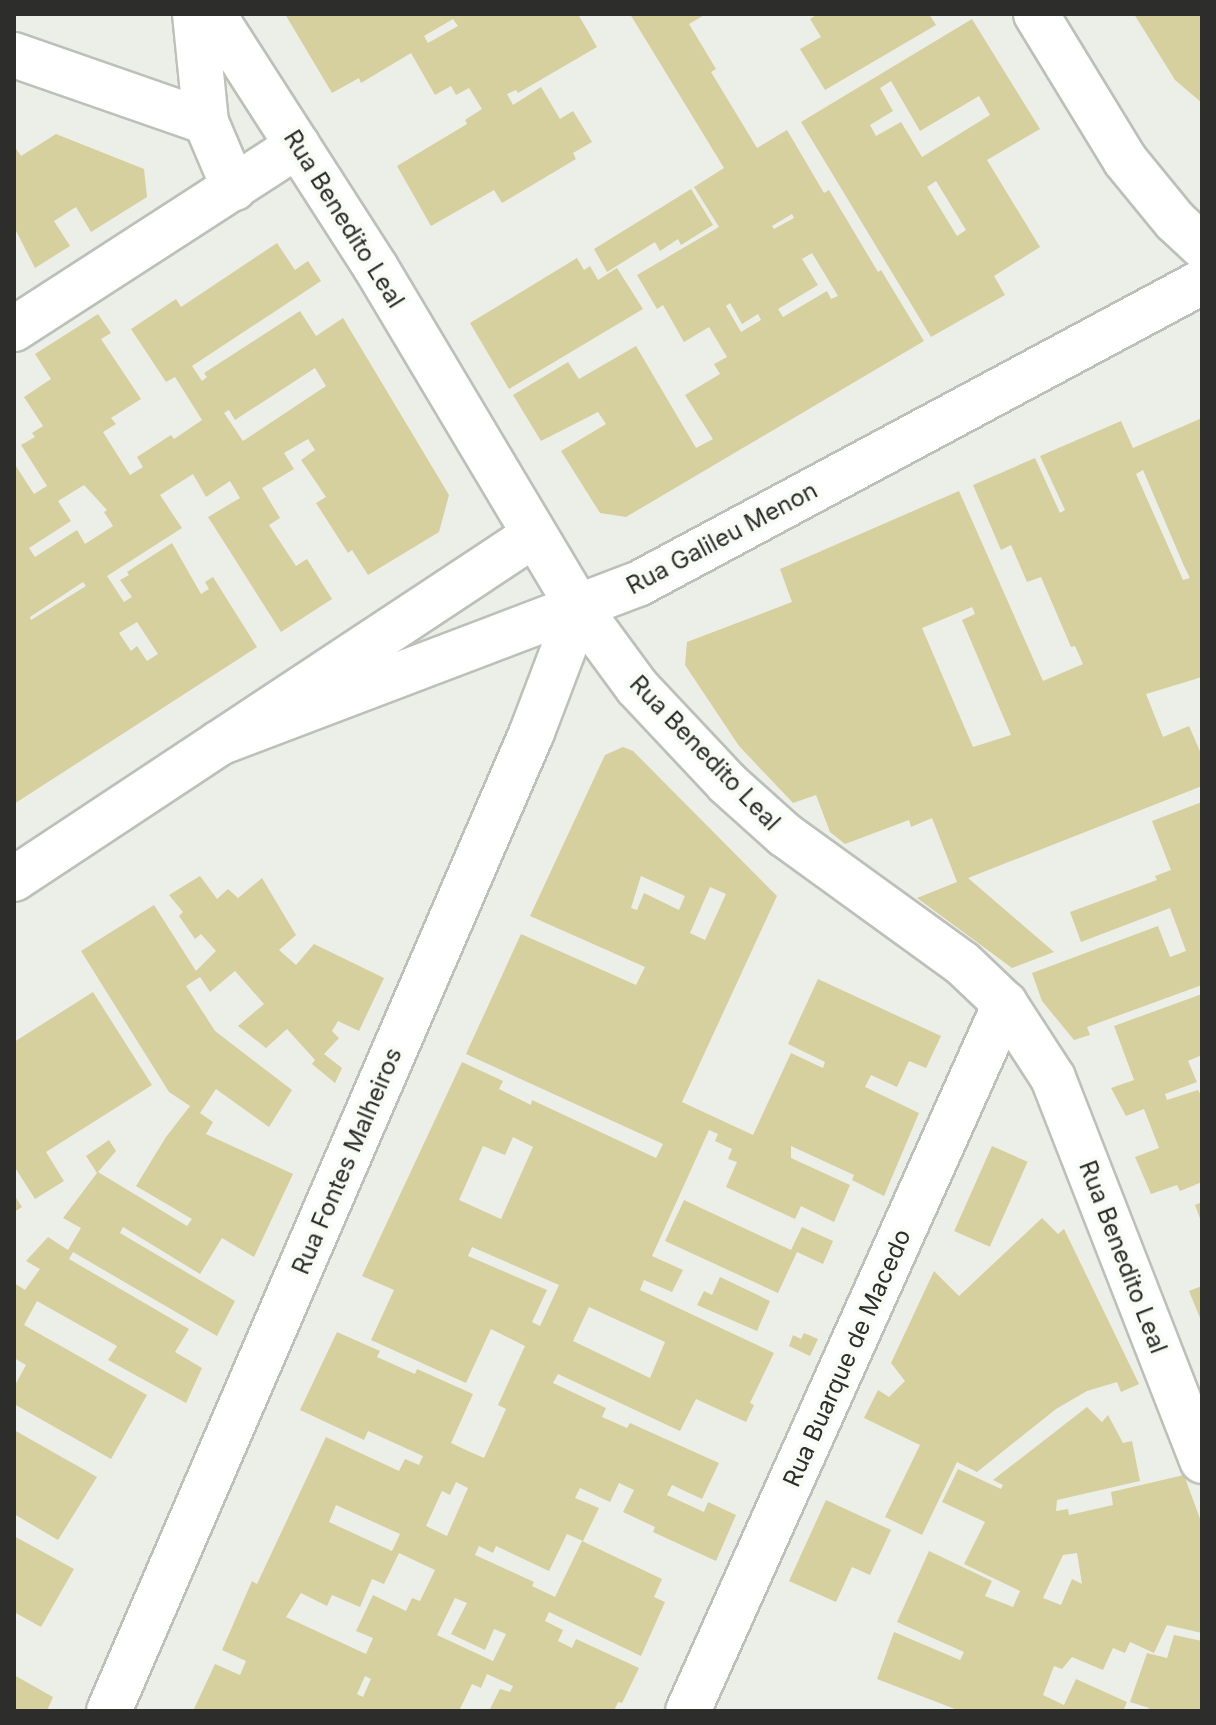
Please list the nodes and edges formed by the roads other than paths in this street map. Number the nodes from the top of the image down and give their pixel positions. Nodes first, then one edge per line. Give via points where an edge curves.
1 (195, 14) edge
2 (213, 14) edge
3 (1036, 14) edge
4 (14, 55) edge
5 (206, 122) junction
6 (298, 145) junction
7 (234, 188) junction
8 (1202, 246) edge
9 (1202, 282) edge
10 (14, 329) edge
11 (534, 535) junction
12 (579, 608) junction
13 (219, 743) junction
14 (14, 879) edge
15 (1005, 1004) junction
16 (1202, 1461) edge
17 (109, 1711) edge
18 (688, 1711) edge

1 - 5 street
2 - 6 street, Rua Benedito Leal
3 - 8 street via 1125,160
4 - 5 street
5 - 7 street
6 - 7 street
6 - 11 street, Rua Benedito Leal
7 - 10 street
9 - 12 street, Rua Galileu Menon via 638,584
11 - 12 street, Rua Benedito Leal
11 - 13 street, Rua Galileu Menon
12 - 13 street, Rua Galileu Menon
12 - 15 street, Rua Benedito Leal via 637,687 727,783 785,835 962,963
12 - 17 street, Rua Fontes Malheiros via 532,732
13 - 14 street, Rua Galileu Menon
15 - 16 street, Rua Benedito Leal via 1053,1078
15 - 18 street, Rua Buarque de Macedo

